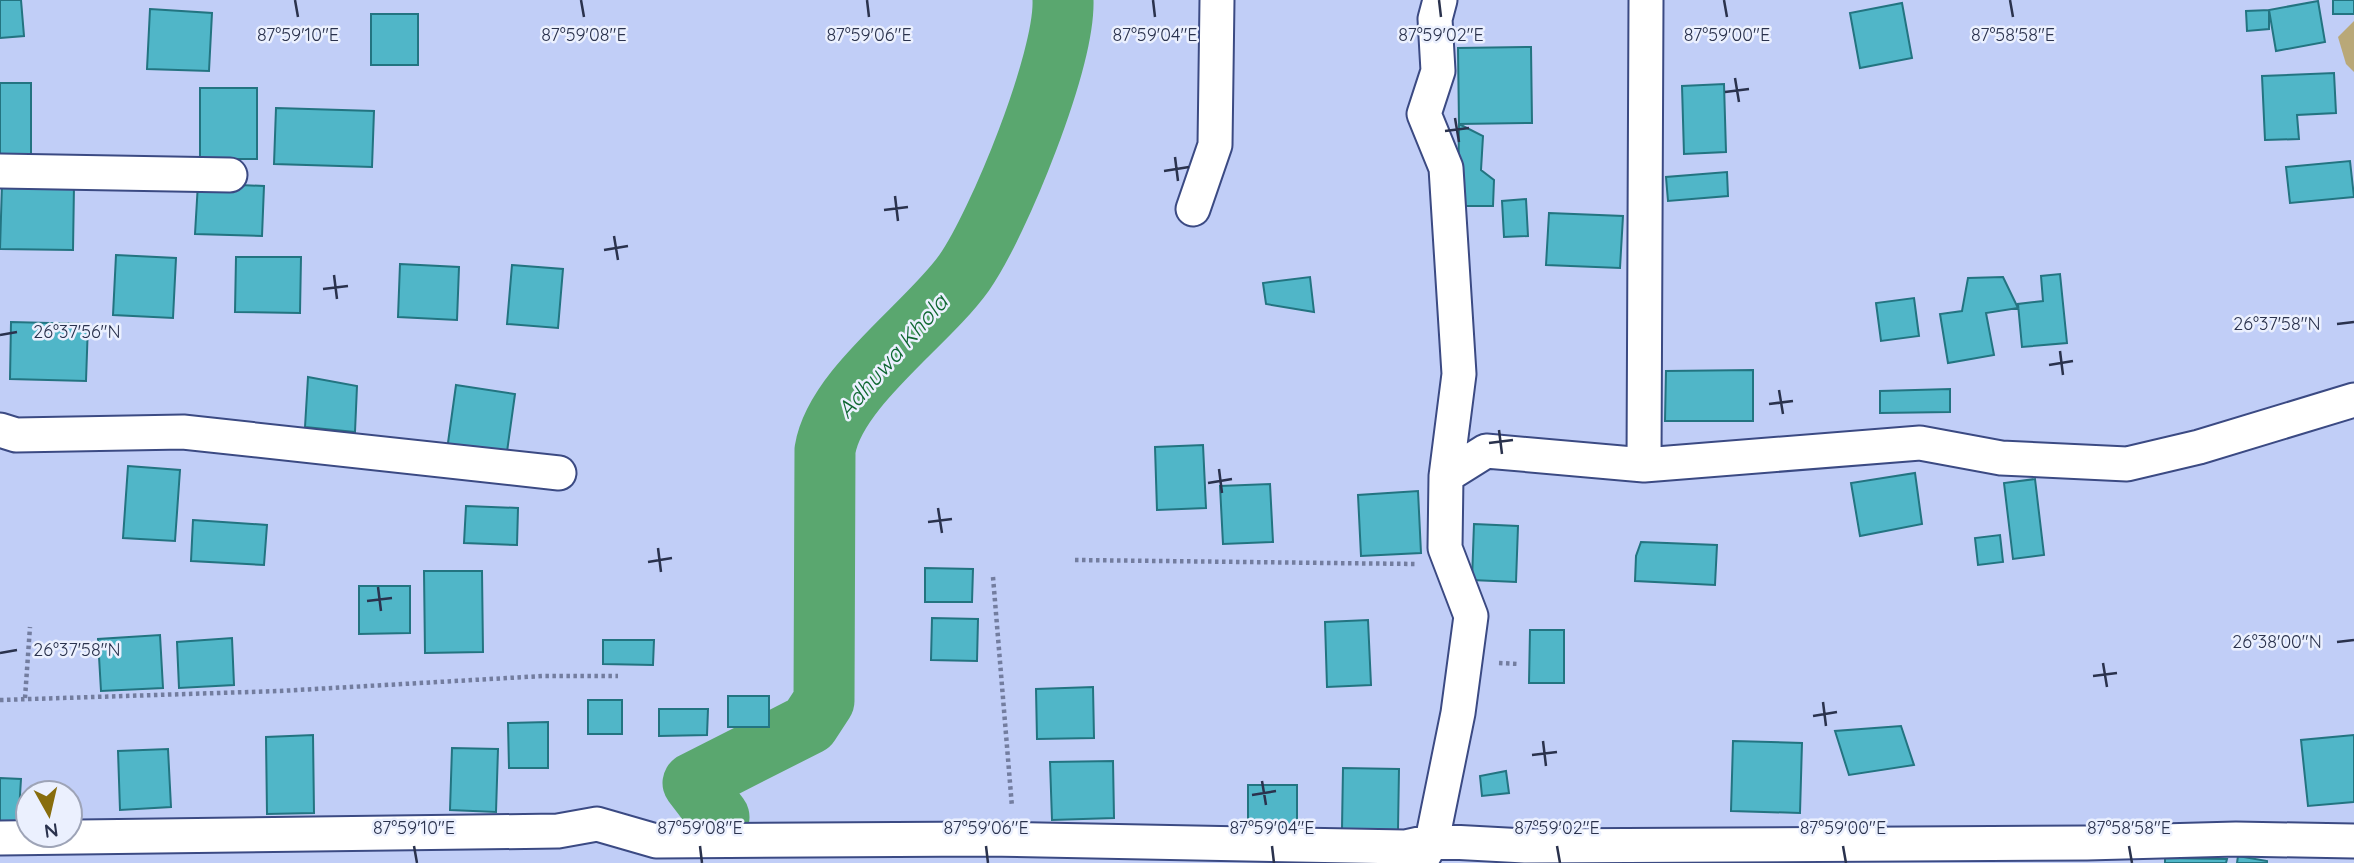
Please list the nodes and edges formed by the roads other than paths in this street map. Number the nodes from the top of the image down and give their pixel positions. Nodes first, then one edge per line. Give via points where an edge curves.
1 (1217, 0) edge
2 (1440, 0) edge
3 (1646, 0) edge
4 (0, 171) edge
5 (230, 176) dead end
6 (1193, 209) dead end
7 (2354, 400) edge
8 (0, 430) edge
9 (1644, 465) junction
10 (559, 473) dead end
11 (1446, 476) junction
12 (0, 838) edge
13 (2354, 841) edge
14 (1426, 852) edge

1 - 6 street via 1215,145
2 - 11 street via 1435,19 1438,71 1424,114 1446,168 1459,374
3 - 9 street
4 - 5 street
7 - 9 street via 2127,464 2001,458 1920,443
8 - 10 street via 16,435 183,432
9 - 11 street via 1486,451
11 - 14 street via 1445,548 1471,616 1458,713
12 - 14 street via 558,831 597,824 656,841 1014,839 1405,847
13 - 14 street via 1524,846

